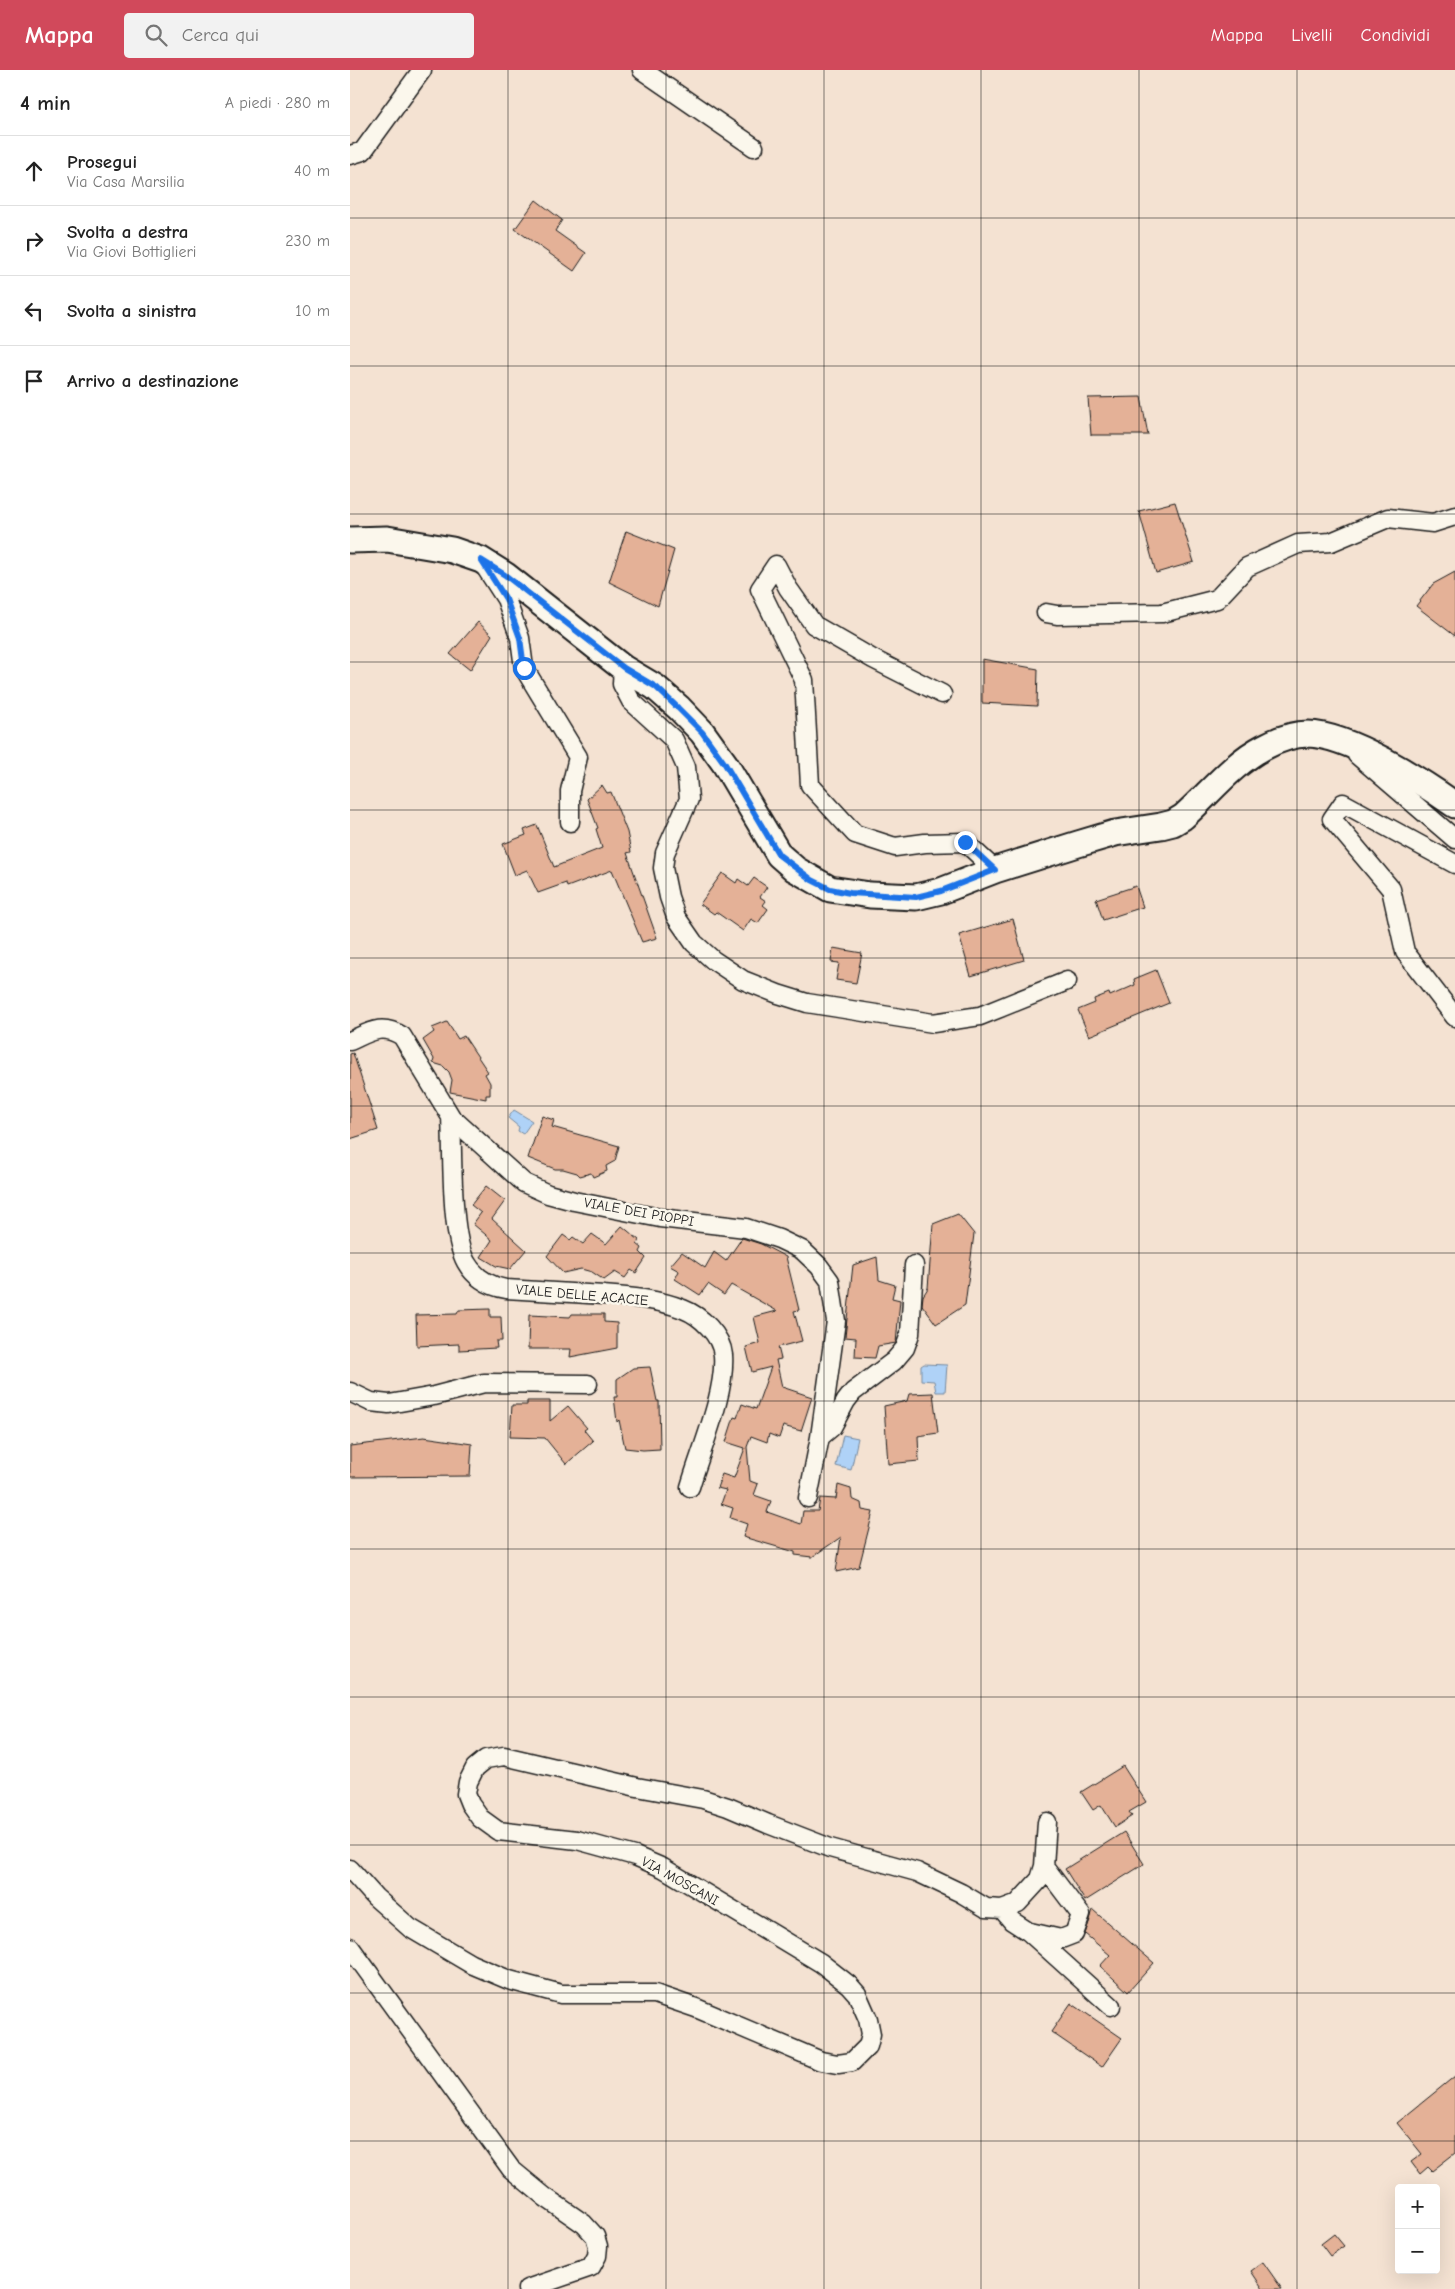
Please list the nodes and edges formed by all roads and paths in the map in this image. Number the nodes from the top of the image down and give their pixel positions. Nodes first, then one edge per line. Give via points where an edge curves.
1 (422, 70) edge
2 (642, 70) edge
3 (754, 147) dead end
4 (350, 155) edge
5 (1455, 516) edge
6 (350, 540) edge
7 (481, 560) junction
8 (1046, 613) dead end
9 (624, 668) junction
10 (942, 694) dead end
11 (1343, 743) junction
12 (1455, 806) edge
13 (570, 822) dead end
14 (1455, 839) edge
15 (1455, 864) edge
16 (995, 870) junction
17 (1067, 981) dead end
18 (1455, 1017) edge
19 (350, 1041) edge
20 (451, 1117) junction
21 (914, 1265) dead end
22 (588, 1384) dead end
23 (350, 1392) edge
24 (820, 1437) junction
25 (690, 1487) dead end
26 (808, 1498) dead end
27 (1047, 1822) dead end
28 (1044, 1866) junction
29 (350, 1869) edge
30 (1002, 1909) junction
31 (1029, 1932) junction
32 (350, 1947) edge
33 (1111, 2006) dead end
34 (527, 2289) edge

1 - 4 street via 363,152
2 - 3 street
5 - 8 street via 1433,523 1388,518 1331,542 1298,544 1247,567 1217,599 1162,613
6 - 7 street via 387,539 421,544
7 - 9 street
7 - 13 street via 506,599 520,638 524,668 578,758 570,791
9 - 16 street via 656,687 702,732 725,764 779,855 812,880 830,889 850,893 916,897
9 - 17 street via 622,684 631,701 674,740 686,767 689,799 665,853 663,868 676,918 694,943 713,960 743,980 792,999 933,1023 980,1016
10 - 16 street via 814,625 776,565 760,589 804,680 810,785 855,834 895,847 965,842
11 - 12 street via 1415,777
11 - 14 street
11 - 16 street via 1307,734 1287,738 1264,747 1240,764 1173,823 1115,833
15 - 18 street via 1343,803 1332,819 1391,889 1405,952
19 - 20 street, VIALE DEI PIOPPI via 380,1029 390,1029 402,1036
20 - 24 street, VIALE DEI PIOPPI via 524,1183 548,1194 660,1218 746,1228 802,1250 830,1281 835,1300 836,1321
20 - 25 street, VIALE DELLE ACACIE via 457,1233 466,1262 474,1274 487,1284 506,1289 640,1298 667,1304 696,1316 716,1335 722,1345 722,1378
21 - 24 street via 910,1334 905,1348 894,1361 853,1392 832,1427
22 - 23 street via 484,1383 389,1404 371,1402
24 - 26 street, VIALE DEI PIOPPI
27 - 28 street
28 - 30 street via 1040,1879 1029,1892 1018,1903
28 - 31 street via 1081,1915 1074,1934 1061,1939
29 - 30 street, VIA MOSCANI via 410,1928 472,1964 509,1980 561,1994 655,1994 821,2061 838,2064 852,2062 861,2055 871,2034 863,2006 848,1985 820,1963 663,1868 635,1856 577,1840 498,1831 480,1818 466,1794 475,1768 486,1759 504,1756 702,1799 830,1848 917,1872 986,1908
30 - 31 street via 1012,1921
31 - 33 street
32 - 34 street via 511,2169 584,2224 595,2236 597,2256 591,2267

